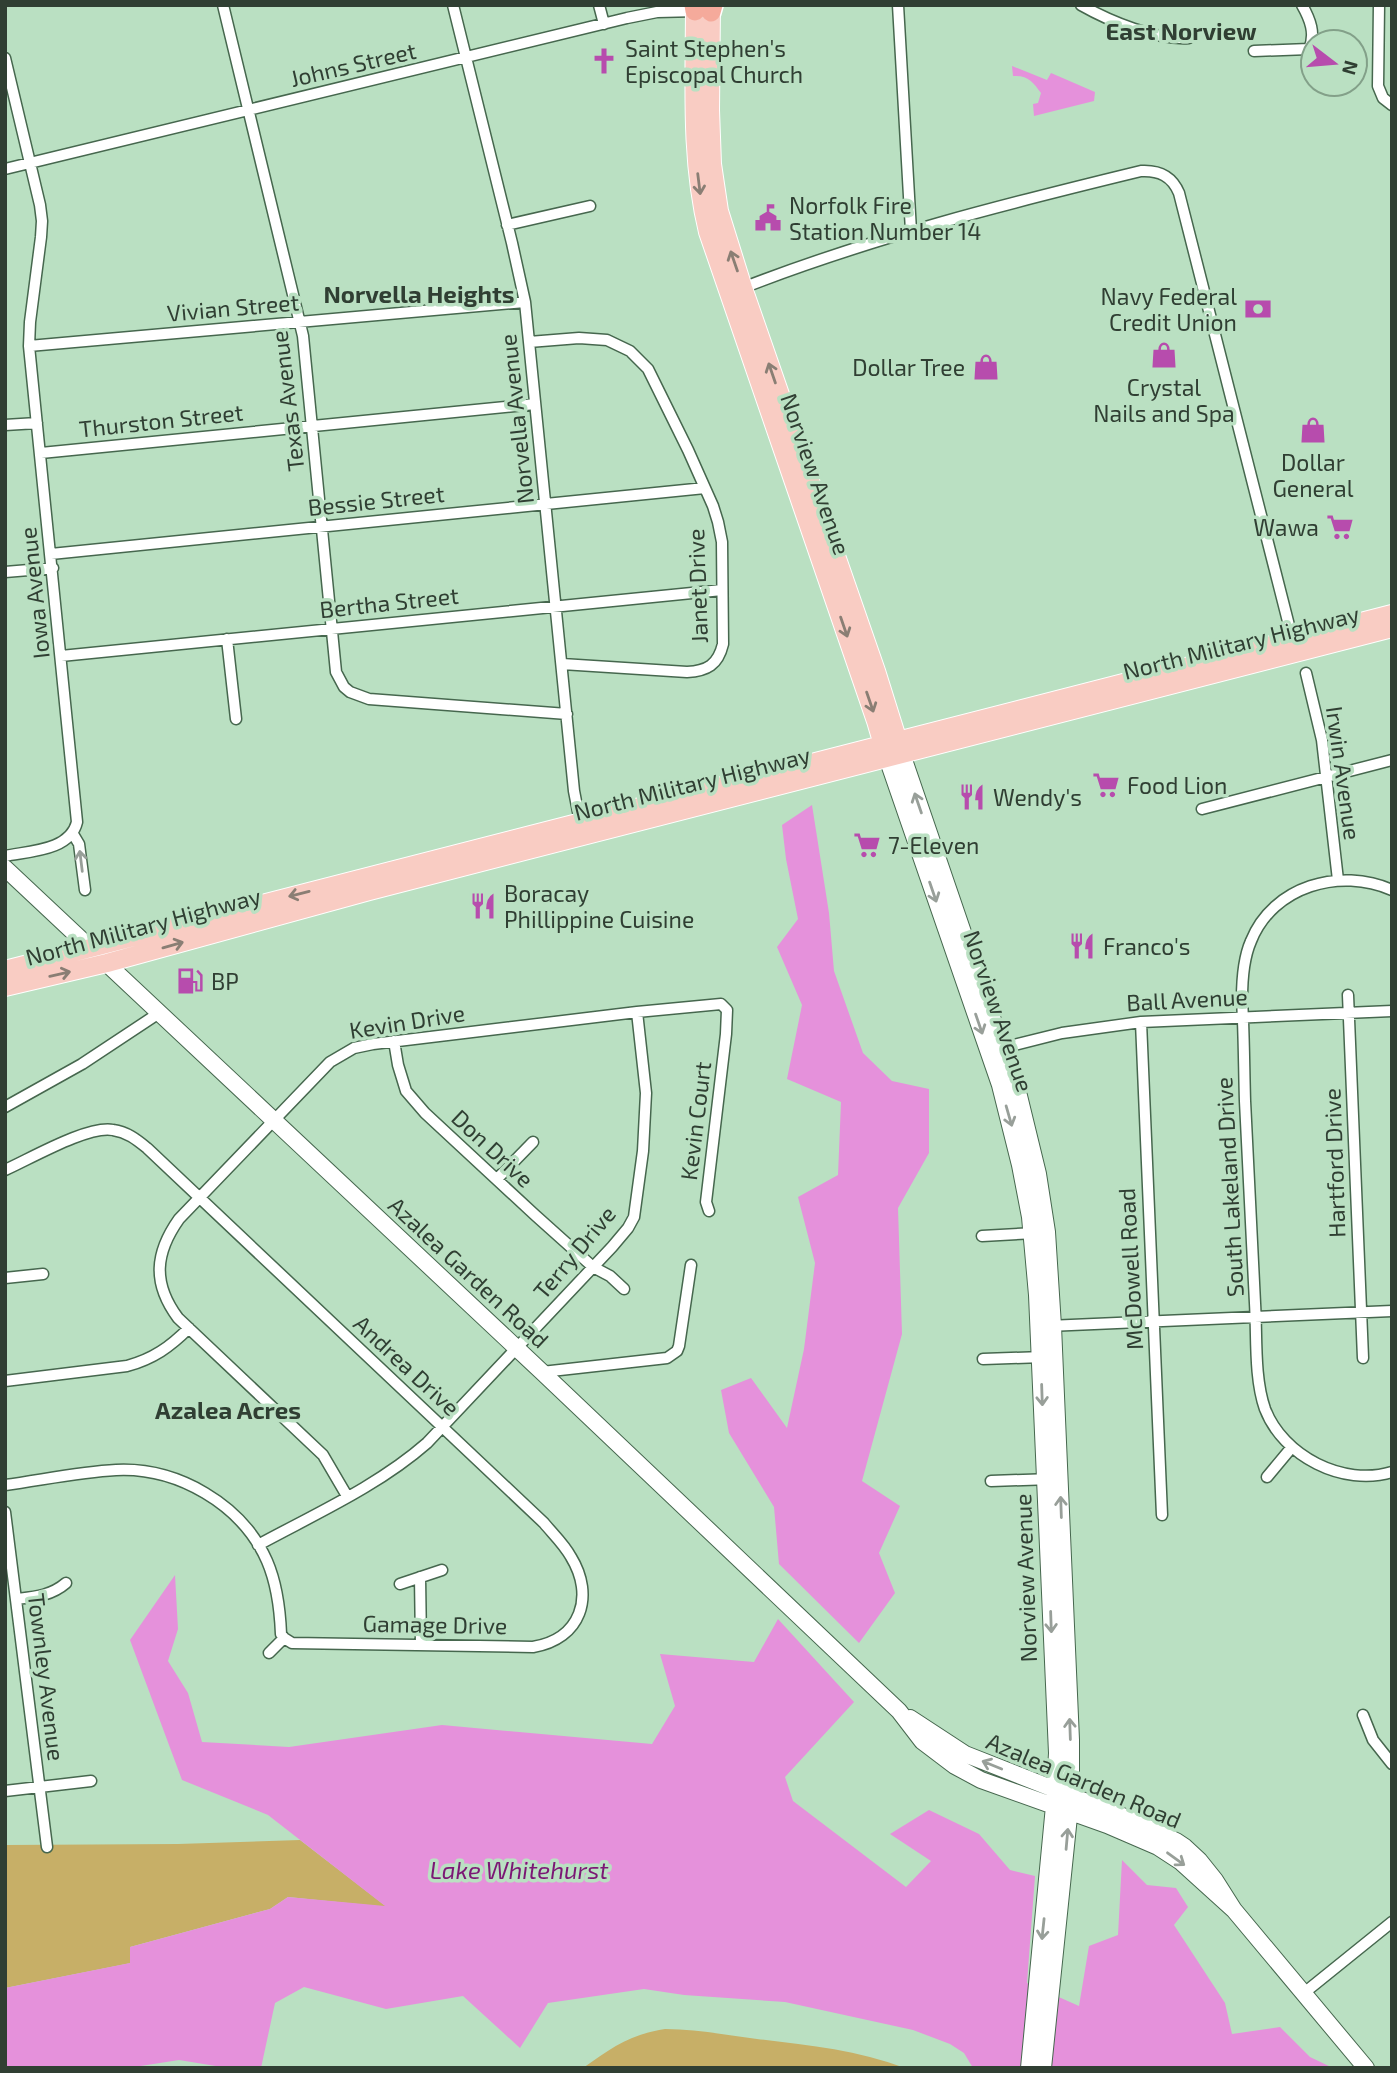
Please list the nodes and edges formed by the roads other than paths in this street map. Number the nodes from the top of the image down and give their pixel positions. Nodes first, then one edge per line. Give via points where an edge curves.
1 (223, 5) edge
2 (453, 5) edge
3 (599, 5) edge
4 (898, 5) edge
5 (1081, 5) edge
6 (1302, 5) edge
7 (1378, 5) edge
8 (703, 7) edge
9 (604, 24) junction
10 (1189, 38) dead end
11 (1254, 51) dead end
12 (5, 58) edge
13 (466, 58) junction
14 (1392, 105) edge
15 (248, 110) junction
16 (31, 163) junction
17 (5, 169) edge
18 (590, 206) dead end
19 (508, 225) junction
20 (911, 231) junction
21 (736, 291) junction
22 (525, 302) junction
23 (300, 322) junction
24 (530, 342) junction
25 (29, 346) junction
26 (535, 404) junction
27 (37, 423) junction
28 (5, 425) edge
29 (312, 426) junction
30 (41, 453) junction
31 (705, 488) junction
32 (545, 504) junction
33 (323, 527) junction
34 (51, 554) junction
35 (53, 568) junction
36 (5, 572) edge
37 (722, 590) junction
38 (556, 607) junction
39 (1392, 614) edge
40 (1392, 628) edge
41 (333, 629) junction
42 (227, 639) junction
43 (1294, 646) junction
44 (61, 656) junction
45 (562, 664) junction
46 (1306, 673) dead end
47 (567, 714) junction
48 (236, 719) dead end
49 (893, 749) junction
50 (1392, 760) edge
51 (1328, 777) junction
52 (1202, 809) dead end
53 (582, 829) junction
54 (73, 834) junction
55 (5, 856) edge
56 (5, 868) edge
57 (1338, 880) junction
58 (85, 890) dead end
59 (1392, 890) edge
60 (1253, 912) dead end
61 (1263, 919) junction
62 (90, 948) junction
63 (107, 963) junction
64 (5, 970) edge
65 (5, 987) edge
66 (1348, 995) dead end
67 (1392, 1010) edge
68 (637, 1012) junction
69 (159, 1013) junction
70 (1349, 1013) junction
71 (1243, 1017) junction
72 (1141, 1022) junction
73 (726, 1034) joint
74 (394, 1041) junction
75 (995, 1049) junction
76 (5, 1107) edge
77 (274, 1119) junction
78 (533, 1142) dead end
79 (5, 1170) edge
80 (497, 1179) junction
81 (200, 1197) junction
82 (709, 1211) dead end
83 (1039, 1232) junction
84 (982, 1236) dead end
85 (691, 1265) dead end
86 (593, 1267) junction
87 (43, 1273) dead end
88 (5, 1278) edge
89 (624, 1289) dead end
90 (1392, 1311) edge
91 (1361, 1312) junction
92 (1256, 1317) junction
93 (1154, 1321) junction
94 (1046, 1326) junction
95 (189, 1328) junction
96 (517, 1348) junction
97 (1047, 1357) junction
98 (983, 1359) dead end
99 (1363, 1359) dead end
100 (542, 1371) junction
101 (5, 1381) edge
102 (442, 1427) junction
103 (1292, 1447) junction
104 (1392, 1472) edge
105 (1267, 1477) dead end
106 (1053, 1479) junction
107 (991, 1481) dead end
108 (5, 1485) edge
109 (347, 1496) junction
110 (5, 1512) edge
111 (1162, 1515) dead end
112 (258, 1545) junction
113 (442, 1570) dead end
114 (420, 1577) junction
115 (65, 1583) dead end
116 (400, 1584) dead end
117 (16, 1599) junction
118 (577, 1619) joint
119 (284, 1638) junction
120 (421, 1644) junction
121 (268, 1653) dead end
122 (1363, 1715) dead end
123 (1392, 1764) edge
124 (91, 1781) dead end
125 (40, 1787) junction
126 (5, 1791) edge
127 (1063, 1801) junction
128 (47, 1847) dead end
129 (1057, 1864) junction
130 (1392, 1922) edge
131 (1304, 1993) junction
132 (1029, 2068) edge
133 (1044, 2068) edge
134 (1366, 2068) edge

1 - 15 street, Texas Avenue
2 - 13 street, Norvella Avenue
3 - 9 street
4 - 20 street
5 - 10 street via 1151,35
6 - 11 street via 1311,23 1309,49
7 - 14 street via 1378,86
8 - 9 street, Johns Street
8 - 21 main road, Norview Avenue via 698,185 708,232
9 - 13 street, Johns Street
12 - 16 street, Iowa Avenue
13 - 15 street, Johns Street
13 - 19 street, Norvella Avenue
15 - 16 street, Johns Street
15 - 23 street, Texas Avenue
16 - 17 street, Johns Street
16 - 25 street, Iowa Avenue via 42,221
18 - 19 street
19 - 22 street, Norvella Avenue
20 - 21 street
20 - 43 street via 1141,171 1160,173 1171,180 1179,193
21 - 49 main road, Norview Avenue
22 - 23 street, Vivian Street
22 - 24 street, Norvella Avenue
23 - 25 street, Vivian Street
23 - 29 street, Texas Avenue
24 - 26 street, Norvella Avenue
24 - 31 street, Janet Drive via 595,338 630,351 655,380
25 - 27 street, Iowa Avenue
26 - 29 street, Thurston Street
26 - 32 street, Norvella Avenue
27 - 28 street
27 - 30 street, Iowa Avenue
29 - 30 street, Thurston Street
29 - 33 street, Texas Avenue
30 - 34 street, Iowa Avenue
31 - 32 street, Bessie Street
31 - 37 street, Janet Drive via 722,542
32 - 33 street, Bessie Street
32 - 38 street, Norvella Avenue
33 - 34 street, Bessie Street
33 - 41 street, Texas Avenue
34 - 35 street, Iowa Avenue
35 - 36 street
35 - 44 street, Iowa Avenue
37 - 38 street, Bertha Street
37 - 45 street, Janet Drive via 723,644 717,661 705,670
38 - 41 street, Bertha Street
38 - 45 street, Norvella Avenue
39 - 43 main road, North Military Highway
40 - 43 main road, North Military Highway
41 - 42 street, Bertha Street
41 - 47 street, Texas Avenue via 336,672 350,692 369,699
42 - 44 street, Bertha Street
42 - 48 street
43 - 49 main road, North Military Highway
44 - 54 street, Iowa Avenue via 77,822
45 - 47 street, Norvella Avenue
46 - 51 street, Irwin Avenue
47 - 53 street, Norvella Avenue
49 - 53 main road, North Military Highway
49 - 75 main road, Norview Avenue
50 - 51 street
51 - 52 street
51 - 57 street, Irwin Avenue
53 -> 62 main road, North Military Highway
63 -> 53 main road, North Military Highway
54 - 55 street via 57,845
58 -> 54 street, Iowa Avenue via 79,844
56 - 62 main road, Azalea Garden Road
57 - 59 street via 1363,881
57 - 61 street, South Lakeland Drive via 1299,891
60 - 61 street
61 - 71 street, South Lakeland Drive via 1245,957
62 - 63 main road, Azalea Garden Road
62 - 64 main road, North Military Highway
65 -> 63 main road, North Military Highway
63 - 69 main road, Azalea Garden Road
66 - 70 street, Hartford Drive
67 - 70 street, Ball Avenue
68 - 73 street, Kevin Drive via 721,1004 727,1010
68 - 74 street, Kevin Drive
68 - 86 street, Terry Drive via 646,1093 636,1206 628,1228
69 - 76 street
69 - 77 main road, Azalea Garden Road
70 - 71 street, Ball Avenue
70 - 91 street, Hartford Drive
71 - 72 street, Ball Avenue
71 - 92 street, South Lakeland Drive
72 - 75 street, Ball Avenue
72 - 93 street, McDowell Road
73 - 82 street, Kevin Court via 706,1202
74 - 77 street, Kevin Drive via 341,1054
74 - 80 street, Don Drive via 408,1095
75 - 83 main road, Norview Avenue via 1028,1128 1038,1174
77 - 81 street, Kevin Drive
77 - 96 main road, Azalea Garden Road
78 - 80 street
79 - 81 street, Andrea Drive via 103,1129 133,1137
80 - 86 street, Don Drive
81 - 95 street, Kevin Drive via 171,1231 160,1258 167,1301
81 - 102 street, Andrea Drive
83 - 84 street
83 - 94 main road, Norview Avenue
85 - 100 street via 679,1346 672,1356
86 - 89 street, Don Drive
86 - 96 street, Terry Drive
87 - 88 street
90 - 91 street
91 - 92 street
91 - 99 street, Hartford Drive
92 - 93 street
92 - 103 street, South Lakeland Drive via 1261,1394 1270,1420
93 - 94 street
93 - 111 street, McDowell Road
94 - 97 main road, Norview Avenue
95 - 101 street via 169,1348 141,1362
95 - 109 street via 323,1455
96 - 100 main road, Azalea Garden Road
96 - 102 street, Terry Drive
97 - 98 street
97 - 106 main road, Norview Avenue
100 - 127 main road, Azalea Garden Road via 899,1711 965,1755
102 - 109 street, Terry Drive via 410,1458
102 - 118 street, Andrea Drive via 544,1523 570,1555 582,1587
103 - 104 street, South Lakeland Drive via 1340,1473
103 - 105 street
106 - 107 street
106 - 127 main road, Norview Avenue via 1057,1753
108 - 112 street via 117,1470 158,1475 188,1484 218,1502
109 - 112 street, Terry Drive
110 - 117 street, Townley Avenue
112 - 119 street via 273,1578
113 - 114 street
114 - 116 street
114 - 120 street
115 - 117 street via 47,1594
117 - 125 street, Townley Avenue
118 - 120 street, Gamage Drive via 554,1642 533,1647
119 - 120 street, Gamage Drive via 292,1643
119 - 121 street
122 - 123 street via 1373,1740
124 - 125 street
125 - 126 street
125 - 128 street, Townley Avenue
127 - 129 main road, Norview Avenue
127 - 131 main road, Azalea Garden Road via 1181,1862 1234,1910
129 -> 132 main road, Norview Avenue
129 - 133 main road, Norview Avenue
130 - 131 street
131 - 134 main road, Azalea Garden Road

